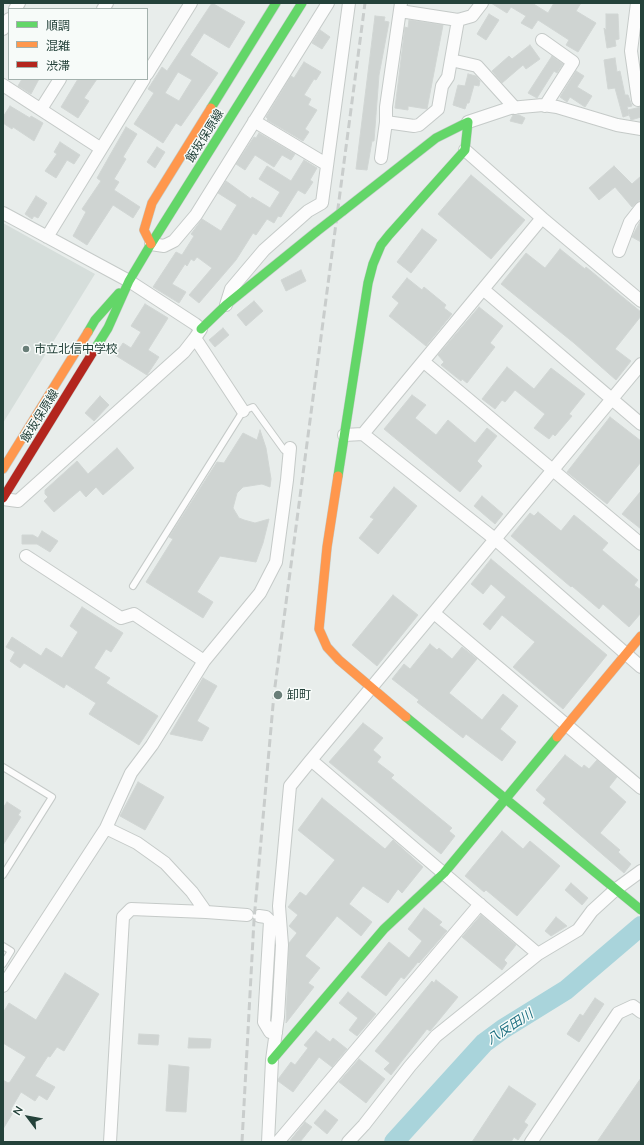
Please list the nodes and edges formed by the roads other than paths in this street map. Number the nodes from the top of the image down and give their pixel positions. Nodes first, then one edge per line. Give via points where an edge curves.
1 (191, 3) edge
2 (276, 3) edge
3 (302, 3) edge
4 (328, 3) edge
5 (349, 3) edge
6 (482, 3) edge
7 (637, 3) edge
8 (400, 7) edge
9 (458, 20) junction
10 (542, 40) dead end
11 (637, 44) edge
12 (451, 60) junction
13 (148, 72) edge
14 (59, 80) edge
15 (143, 80) edge
16 (3, 85) edge
17 (638, 100) dead end
18 (545, 106) junction
19 (514, 108) junction
20 (41, 109) junction
21 (254, 121) junction
22 (386, 122) junction
23 (468, 122) junction
24 (641, 129) edge
25 (100, 148) junction
26 (465, 150) junction
27 (381, 158) dead end
28 (326, 164) junction
29 (641, 208) edge
30 (3, 213) edge
31 (542, 218) junction
32 (47, 238) junction
33 (151, 244) junction
34 (619, 251) dead end
35 (129, 282) junction
36 (484, 290) junction
37 (641, 301) edge
38 (226, 305) junction
39 (198, 334) junction
40 (424, 362) junction
41 (641, 364) edge
42 (612, 400) junction
43 (243, 411) junction
44 (641, 424) edge
45 (363, 434) junction
46 (344, 435) junction
47 (289, 451) joint
48 (3, 469) edge
49 (553, 471) junction
50 (3, 498) edge
51 (496, 540) junction
52 (641, 544) edge
53 (26, 556) dead end
54 (133, 586) dead end
55 (434, 613) junction
56 (641, 636) edge
57 (625, 654) junction
58 (204, 661) junction
59 (641, 668) edge
60 (372, 687) junction
61 (567, 724) junction
62 (311, 760) junction
63 (3, 767) edge
64 (641, 788) edge
65 (505, 798) junction
66 (106, 828) junction
67 (641, 871) edge
68 (444, 873) junction
69 (3, 874) edge
70 (615, 890) junction
71 (480, 904) junction
72 (641, 910) edge
73 (206, 912) junction
74 (3, 946) edge
75 (538, 954) junction
76 (3, 964) edge
77 (3, 986) edge
78 (641, 1012) edge
79 (276, 1033) junction
80 (272, 1060) junction
81 (110, 1142) edge
82 (268, 1142) edge
83 (278, 1142) edge
84 (348, 1142) edge
85 (531, 1142) edge

1 - 13 street
2 - 33 street via 152,203 144,230
3 - 33 street, 飯坂保原線
4 - 21 street
5 - 28 street
6 - 9 street via 472,16
7 - 11 street
8 - 9 street
8 - 22 street
9 - 12 street
10 - 18 street via 573,62
11 - 17 street via 631,63
12 - 19 street via 477,66
12 - 22 street via 448,77 442,86 438,109 419,125
14 - 20 street
15 - 25 street
16 - 20 street
18 - 19 street
18 - 24 street
19 - 23 street
20 - 25 street
21 - 28 street
21 - 33 street via 196,215 180,236 164,246
22 - 27 street
23 - 26 street
23 - 38 street, bridge via 436,138
25 - 32 street
26 - 31 street
26 - 46 street via 389,235 376,255 368,283
28 - 38 street via 322,203 308,211 264,250 231,289
29 - 34 street via 630,222
30 - 32 street
31 - 36 street
31 - 37 street
32 - 35 street
33 - 35 street, 飯坂保原線
35 - 39 street via 161,301
35 - 48 street, 飯坂保原線 via 95,320
35 - 50 street, 飯坂保原線 via 108,328
36 - 40 street
36 - 42 street
38 - 39 street
39 - 43 street
39 - 50 street via 184,352 18,501
40 - 45 street
40 - 49 street
41 - 42 street
42 - 44 street
42 - 49 street
43 - 47 lane via 253,407 284,450
43 - 54 lane
45 - 46 street
45 - 51 street
46 - 60 street via 327,548 319,629 327,647
47 - 58 street via 276,562 260,593
49 - 51 street
49 - 52 street
51 - 55 street
51 - 57 street
53 - 58 street via 121,618 134,614
55 - 60 street
55 - 61 street
56 - 57 street
57 - 59 street
57 - 61 street
58 - 66 street via 152,745 131,773
60 - 62 street
60 - 65 street
61 - 64 street
61 - 65 street
62 - 68 street
62 - 79 street via 290,786 279,906 282,945
63 - 69 lane via 52,797
65 - 68 street
65 - 70 street
66 - 73 street via 137,843 165,863 192,892
66 - 77 street
67 - 70 street
68 - 71 street
68 - 80 street via 384,929
70 - 72 street
70 - 75 street via 592,910 578,930
71 - 75 street
71 - 83 street
73 - 79 street via 266,917 270,921 264,1022 270,1032
73 - 81 street via 131,909 123,918
74 - 76 lane via 11,951
75 - 84 street via 436,1036
78 - 85 street via 633,1006 618,1014
79 - 80 street
80 - 82 street

